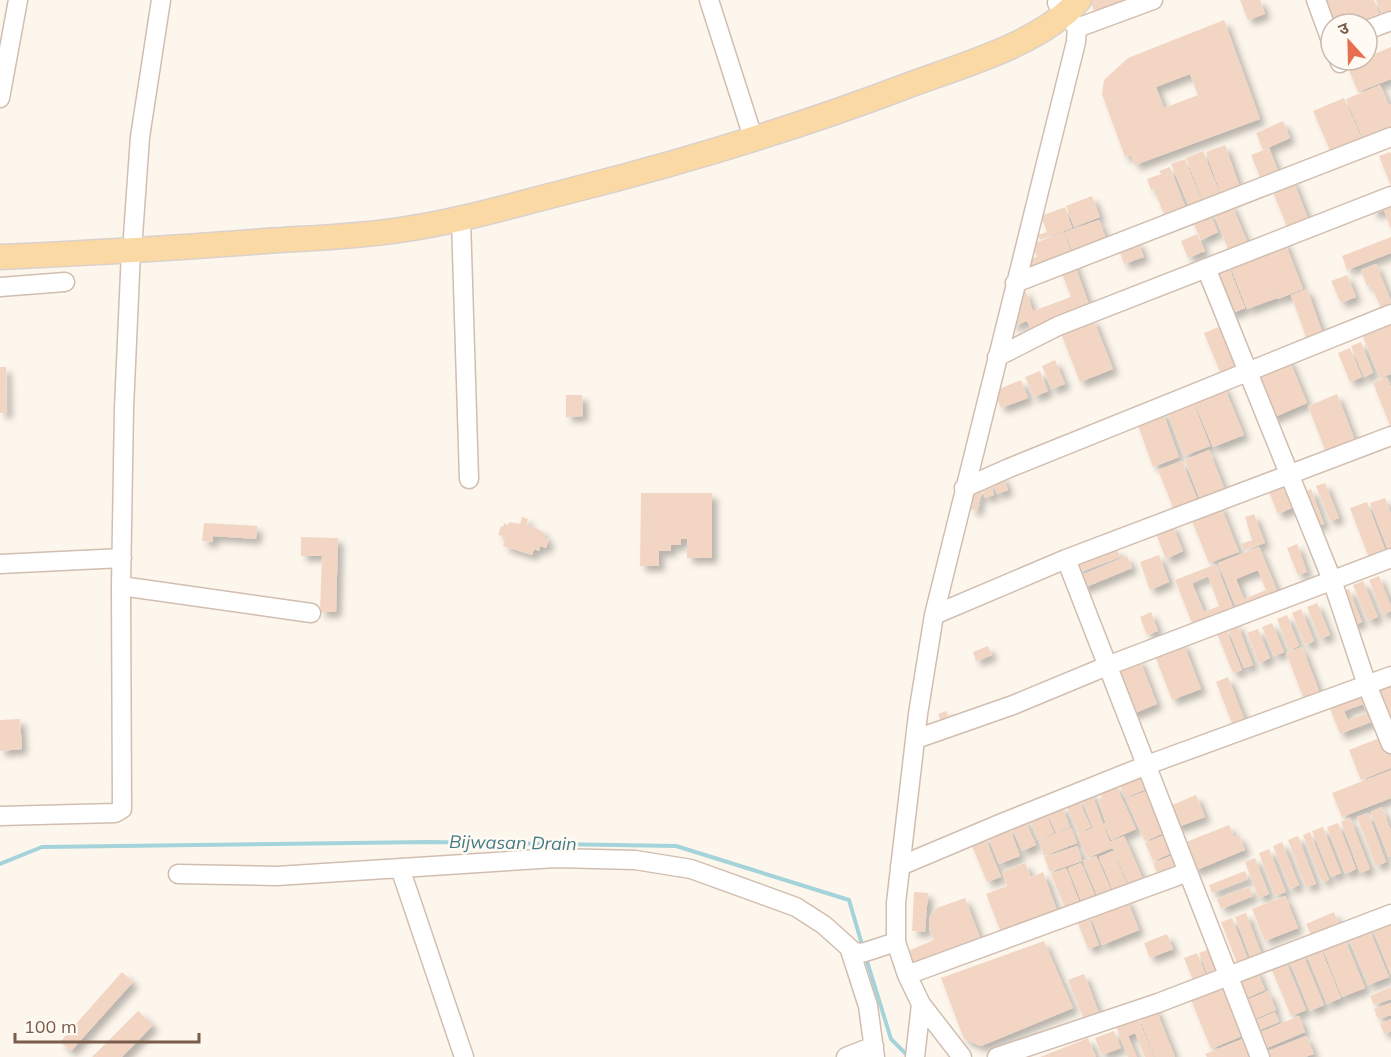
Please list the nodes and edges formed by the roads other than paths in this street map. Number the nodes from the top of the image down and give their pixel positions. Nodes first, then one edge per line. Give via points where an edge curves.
1 (18, 0) edge
2 (161, 0) edge
3 (709, 0) edge
4 (1153, 0) edge
5 (1068, 9) edge
6 (0, 98) edge
7 (750, 128) junction
8 (1391, 137) edge
9 (1391, 196) edge
10 (461, 219) junction
11 (0, 242) edge
12 (132, 243) junction
13 (0, 257) edge
14 (1206, 268) junction
15 (65, 282) dead end
16 (1016, 283) junction
17 (0, 287) edge
18 (1391, 314) edge
19 (997, 357) junction
20 (1248, 370) junction
21 (1391, 436) edge
22 (1290, 475) junction
23 (469, 479) dead end
24 (964, 489) junction
25 (122, 558) junction
26 (1391, 558) edge
27 (1066, 559) junction
28 (0, 564) edge
29 (1332, 580) junction
30 (121, 586) junction
31 (311, 613) dead end
32 (934, 615) junction
33 (1107, 666) junction
34 (1391, 676) edge
35 (1367, 685) junction
36 (915, 739) junction
37 (1391, 744) edge
38 (1147, 765) junction
39 (0, 816) edge
40 (900, 866) junction
41 (400, 868) junction
42 (1188, 872) junction
43 (178, 874) dead end
44 (1391, 914) edge
45 (892, 943) junction
46 (855, 954) junction
47 (907, 975) junction
48 (1228, 975) junction
49 (921, 1004) junction
50 (875, 1051) edge
51 (915, 1055) edge
52 (464, 1057) edge
53 (846, 1057) edge
54 (962, 1057) edge
55 (997, 1057) edge
56 (1260, 1057) edge

1 - 6 street
2 - 12 street via 140,137
3 - 7 street
4 - 5 street
5 - 7 main road via 954,55
5 - 10 main road via 1042,32 1016,44 765,136 646,172
5 - 16 street via 1076,42
7 - 12 main road via 512,192 377,220
8 - 16 street
9 - 14 street
10 - 12 main road via 375,233
10 - 23 street
11 - 12 main road
12 - 13 main road
12 - 25 street
14 - 19 street via 1058,326
14 - 20 street
15 - 17 street
16 - 19 street
18 - 20 street
19 - 24 street
20 - 22 street
20 - 24 street
21 - 22 street
22 - 27 street
22 - 29 street
24 - 32 street
25 - 28 street
25 - 30 street
26 - 29 street
27 - 32 street
27 - 33 street
29 - 33 street
29 - 35 street
30 - 31 street
30 - 39 street via 122,810
32 - 36 street
33 - 36 street via 1013,705
33 - 38 street
34 - 35 street
35 - 37 street
35 - 38 street
36 - 40 street
38 - 40 street
38 - 42 street
40 - 45 street
41 - 43 street via 277,876
41 - 46 street via 556,858 673,865 796,907 824,925
41 - 52 street
42 - 47 street
42 - 48 street
44 - 48 street
45 - 46 street
45 - 47 street
46 - 50 street
47 - 49 street
48 - 55 street
48 - 56 street
49 - 51 street
49 - 54 street
50 - 53 street

